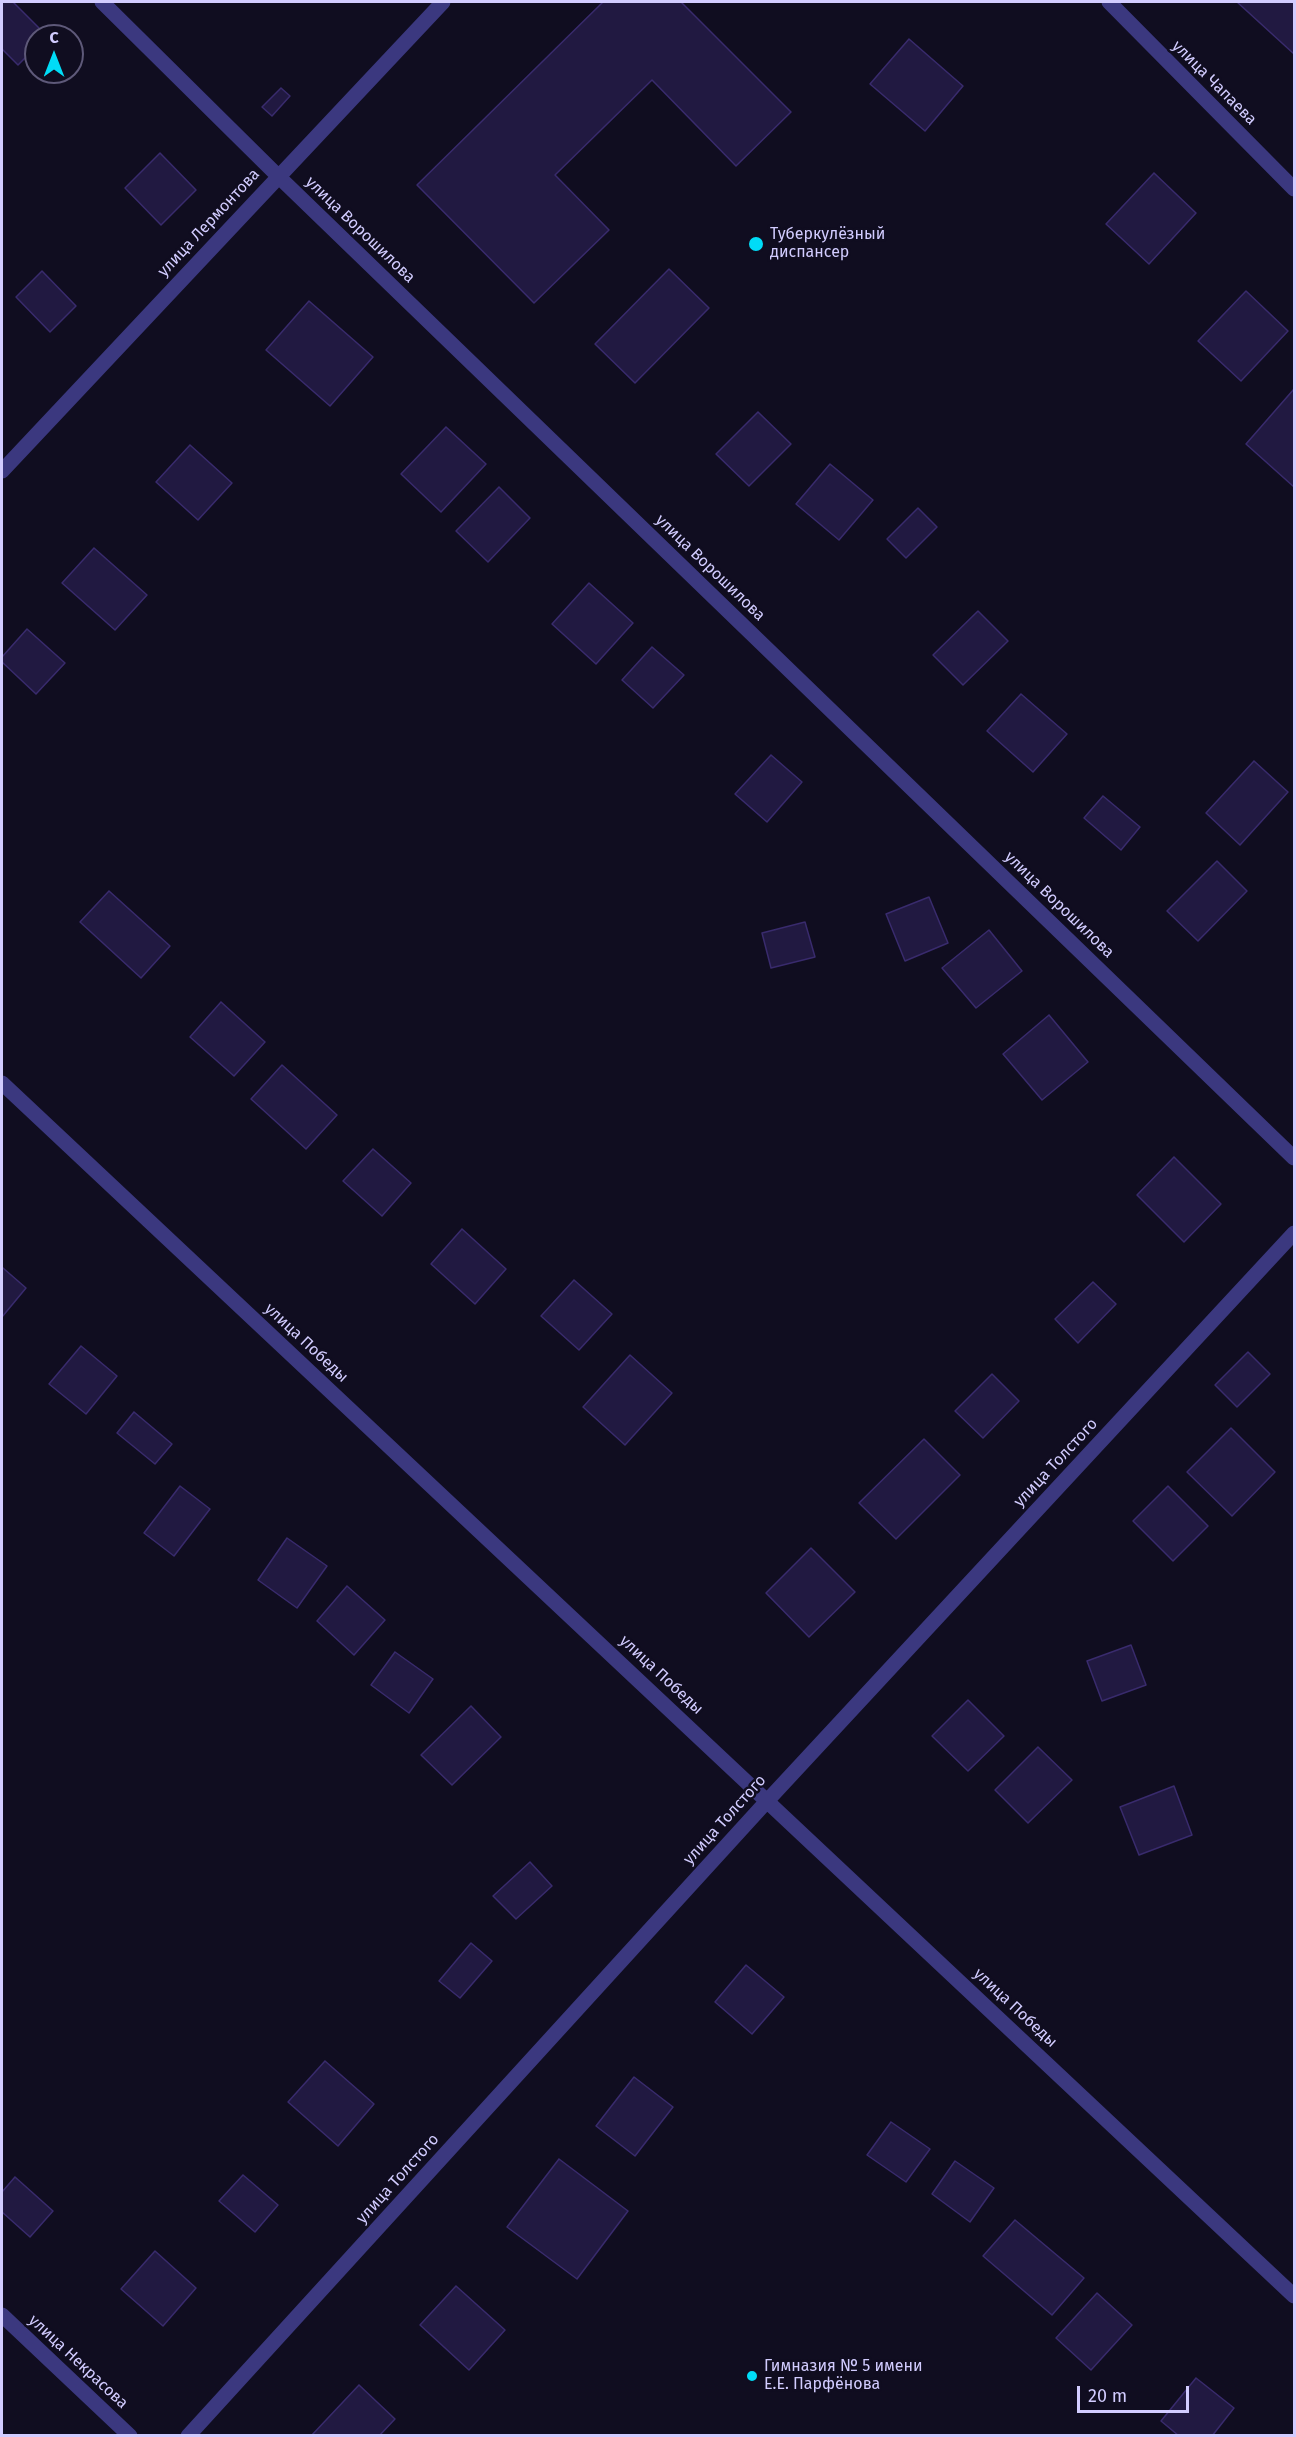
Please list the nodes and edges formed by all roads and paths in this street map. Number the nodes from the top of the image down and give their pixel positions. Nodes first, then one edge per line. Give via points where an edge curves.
1 (102, 2) edge
2 (443, 2) edge
3 (1109, 2) edge
4 (278, 176) junction
5 (1294, 189) edge
6 (2, 471) edge
7 (2, 1083) edge
8 (1294, 1158) edge
9 (1294, 1233) edge
10 (768, 1800) junction
11 (1294, 2296) edge
12 (2, 2315) edge
13 (130, 2436) edge
14 (188, 2436) edge

1 - 4 street, улица Ворошилова
2 - 4 street, улица Лермонтова
3 - 5 street, улица Чапаева
4 - 6 street, улица Лермонтова
4 - 8 street, улица Ворошилова
7 - 10 street, улица Победы
9 - 10 street, улица Толстого
10 - 11 street, улица Победы
10 - 14 street, улица Толстого
12 - 13 street, улица Некрасова

